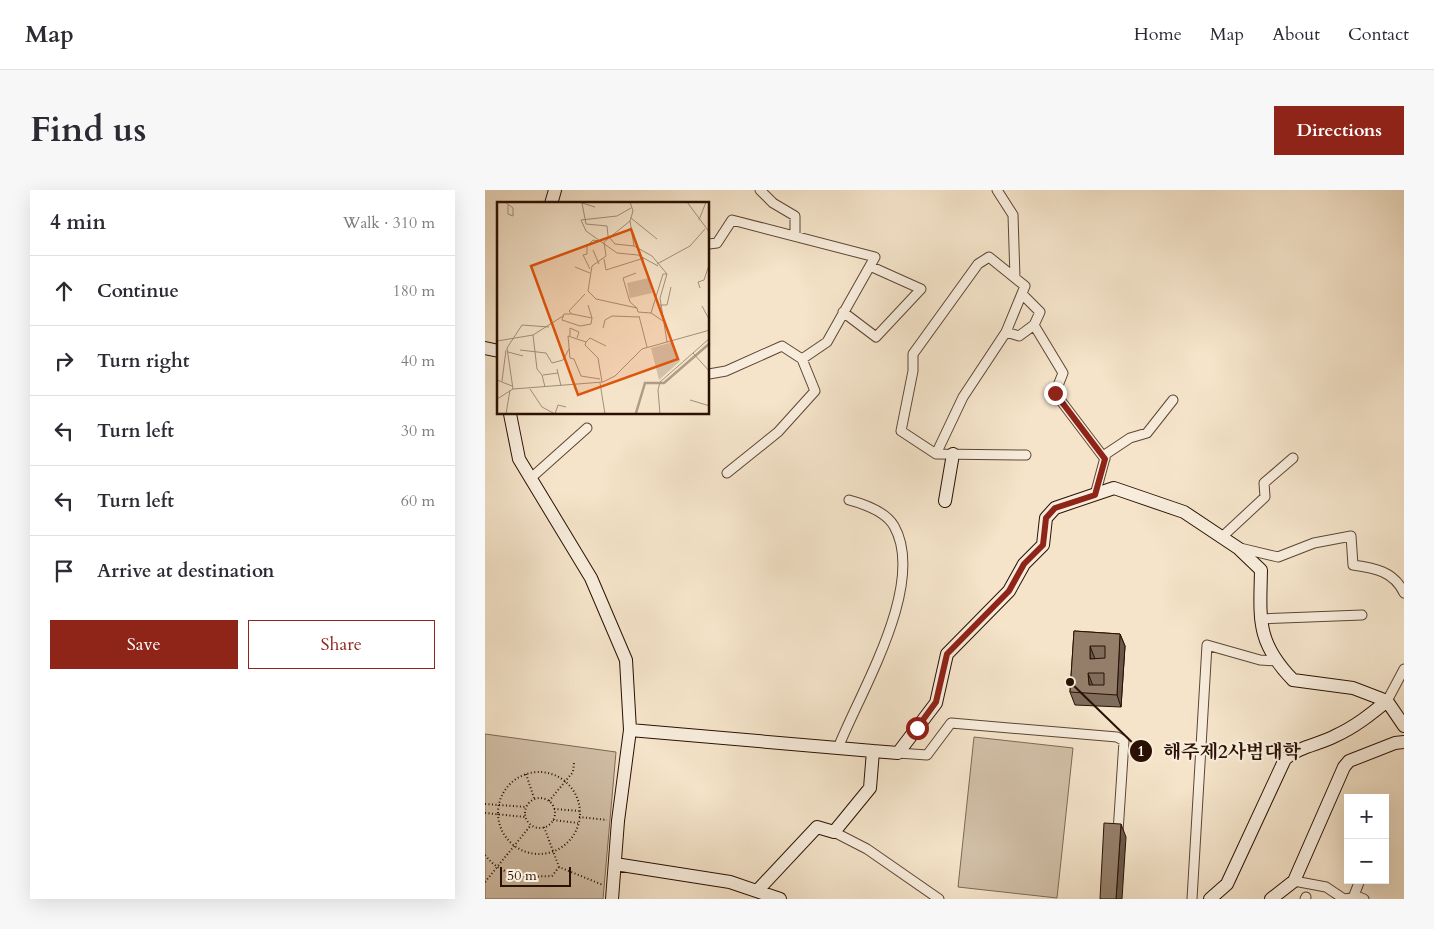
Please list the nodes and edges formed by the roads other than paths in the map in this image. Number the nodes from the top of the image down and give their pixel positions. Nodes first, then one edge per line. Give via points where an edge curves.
1 (760, 190) edge
2 (997, 190) edge
3 (795, 236) junction
4 (710, 244) edge
5 (872, 267) junction
6 (1015, 278) junction
7 (1022, 294) junction
8 (843, 312) junction
9 (1034, 325) junction
10 (1006, 332) junction
11 (802, 359) junction
12 (710, 374) edge
13 (1173, 400) dead end
14 (510, 415) edge
15 (587, 428) dead end
16 (936, 454) junction
17 (953, 454) junction
18 (1026, 455) dead end
19 (1293, 458) dead end
20 (1105, 459) junction
21 (727, 473) dead end
22 (531, 478) junction
23 (1095, 495) junction
24 (849, 500) dead end
25 (945, 501) dead end
26 (1222, 538) junction
27 (1238, 548) junction
28 (1404, 592) edge
29 (1362, 615) dead end
30 (1260, 620) junction
31 (1278, 661) junction
32 (1404, 669) edge
33 (1387, 701) junction
34 (1404, 726) edge
35 (631, 730) junction
36 (1404, 742) edge
37 (838, 748) junction
38 (873, 751) junction
39 (897, 753) junction
40 (833, 832) junction
41 (1118, 832) edge
42 (615, 864) junction
43 (1294, 880) junction
44 (1358, 884) edge
45 (757, 891) junction
46 (613, 894) edge
47 (1353, 898) junction
48 (780, 899) edge
49 (939, 899) edge
50 (1192, 899) edge
51 (1210, 899) edge
52 (1271, 899) edge
53 (1364, 899) edge

1 - 3 street via 773,203 795,216
2 - 6 street via 1013,215
3 - 4 street via 732,220 717,243
3 - 5 street via 875,257
5 - 8 street
5 - 8 street via 921,289 876,337
6 - 7 street via 1025,286
6 - 16 street via 989,257 978,264 913,354 913,371 901,431
7 - 9 street via 1040,312
7 - 10 street
8 - 11 street via 827,342
9 - 10 street via 1019,336
9 - 20 street via 1063,373 1055,393
10 - 16 street via 963,397
11 - 12 street via 782,346 726,371
11 - 21 street via 815,391 778,432
13 - 20 street via 1147,433 1130,438 1106,454
14 - 22 street via 519,459
15 - 22 street
16 - 17 street
17 - 18 street
17 - 25 street
19 - 26 street via 1264,484 1265,498
20 - 23 street
22 - 35 street via 591,578 625,660
23 - 26 street via 1114,488 1183,512
23 - 39 street via 1055,508 1046,518 1043,545 1024,564 1009,591 947,654 936,702
24 - 37 street via 870,506 894,525 903,553 903,581 888,635
26 - 27 street
27 - 28 street via 1278,557 1314,543 1351,536 1353,565 1378,568 1399,582
27 - 30 street via 1261,570
29 - 30 street
30 - 31 street via 1271,654
31 - 33 street via 1293,680 1353,688
31 - 50 street via 1260,660 1207,645
32 - 33 street
33 - 34 street
33 - 51 street via 1334,737 1295,750 1285,758 1227,884
35 - 37 street
35 - 42 street
36 - 43 street via 1349,761 1344,767
37 - 38 street
38 - 39 street
38 - 40 street via 870,788
39 - 41 street via 927,755 951,723 1117,737 1124,741
40 - 45 street via 817,827
40 - 49 street via 867,849
42 - 45 street via 730,882
42 - 46 street
43 - 47 street via 1326,887 1344,899
43 - 52 street
44 - 47 street
45 - 48 street
47 - 53 street

